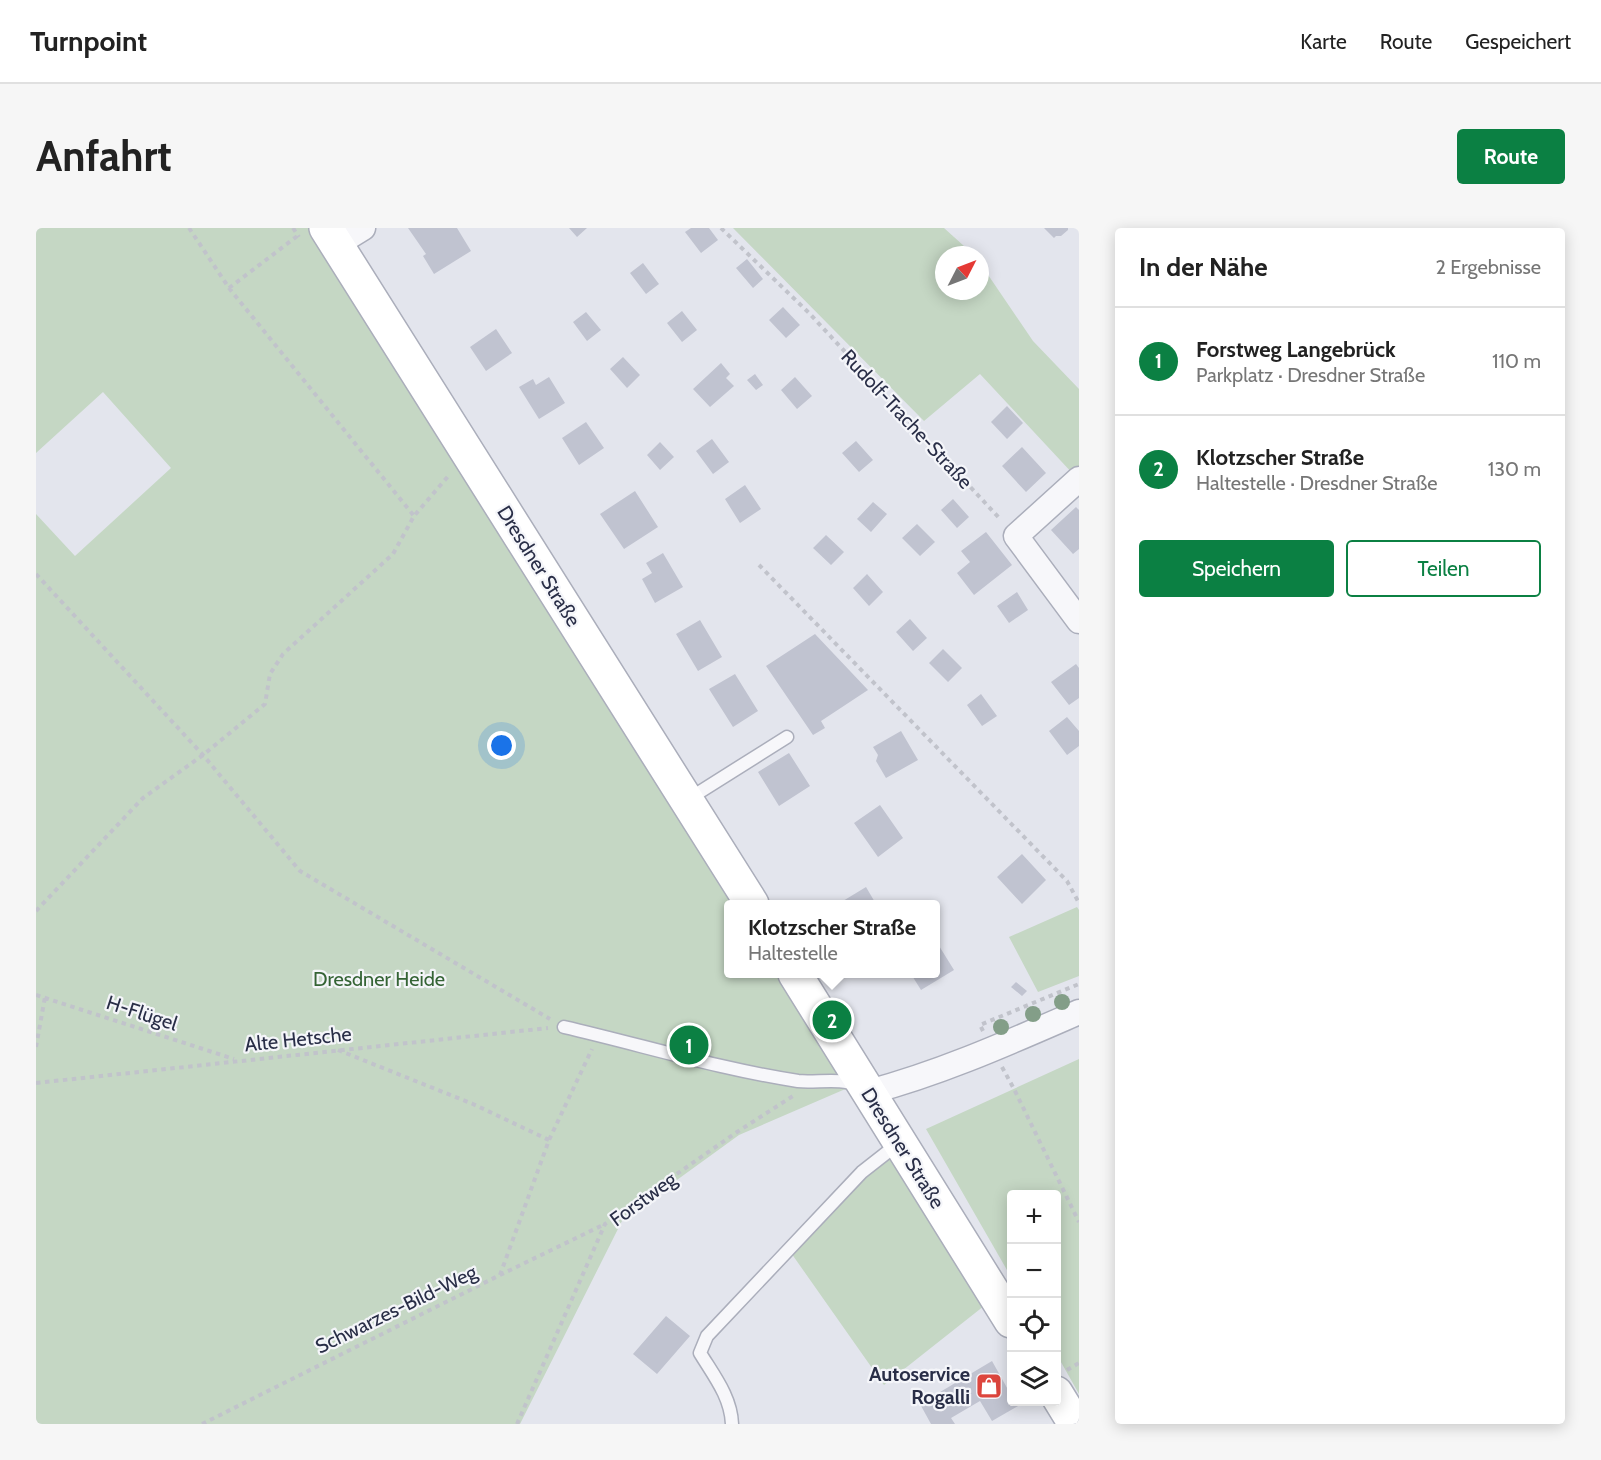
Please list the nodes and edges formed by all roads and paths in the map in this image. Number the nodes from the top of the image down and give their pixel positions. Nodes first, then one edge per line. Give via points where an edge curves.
1 (189, 228) edge
2 (721, 228) edge
3 (333, 233) edge
4 (229, 288) junction
5 (452, 473) dead end
6 (1079, 478) edge
7 (414, 516) junction
8 (1016, 536) junction
9 (759, 566) dead end
10 (36, 574) edge
11 (1079, 621) edge
12 (787, 737) dead end
13 (203, 754) junction
14 (686, 800) junction
15 (749, 900) edge
16 (1079, 903) edge
17 (36, 911) edge
18 (797, 978) edge
19 (36, 995) edge
20 (45, 997) junction
21 (1079, 1012) edge
22 (564, 1027) junction
23 (598, 1035) junction
24 (36, 1047) edge
25 (337, 1050) junction
26 (992, 1050) junction
27 (238, 1060) junction
28 (36, 1083) edge
29 (814, 1083) junction
30 (868, 1092) junction
31 (549, 1140) junction
32 (900, 1142) junction
33 (1079, 1222) edge
34 (605, 1224) junction
35 (500, 1275) junction
36 (1007, 1315) edge
37 (1079, 1363) edge
38 (1061, 1382) edge
39 (202, 1424) edge
40 (517, 1424) edge
41 (732, 1424) edge
42 (1075, 1424) edge

1 - 4 path
2 - 8 path, Rudolf-Trache-Straße via 809,313
3 - 4 path
3 - 14 main road, Dresdner Straße
4 - 7 path
5 - 7 path
6 - 8 street
7 - 13 path via 393,554 283,654 270,674 265,704
8 - 11 street
9 - 16 path via 1067,881
10 - 13 path
12 - 14 lane
13 - 17 path via 143,798
13 - 22 path via 300,871
14 - 15 main road, Dresdner Straße
18 - 30 main road, Dresdner Straße
19 - 20 path, H-Flügel
20 - 24 path
20 - 27 path, H-Flügel
21 - 26 street
22 - 23 lane
22 - 25 path, Alte Hetsche
23 - 29 lane via 772,1077
23 - 31 path
25 - 27 path, Alte Hetsche
25 - 31 path via 473,1104
26 - 30 street
26 - 33 path
27 - 28 path, Alte Hetsche
29 - 30 lane via 851,1082
29 - 34 path, Forstweg
30 - 32 main road, Dresdner Straße
31 - 35 path
32 - 36 main road, Dresdner Straße
32 - 41 lane via 862,1173 707,1336 700,1353 728,1398
34 - 35 path, Schwarzes-Bild-Weg
34 - 40 path, Forstweg
35 - 39 path, Schwarzes-Bild-Weg
37 - 38 path
38 - 42 main road

